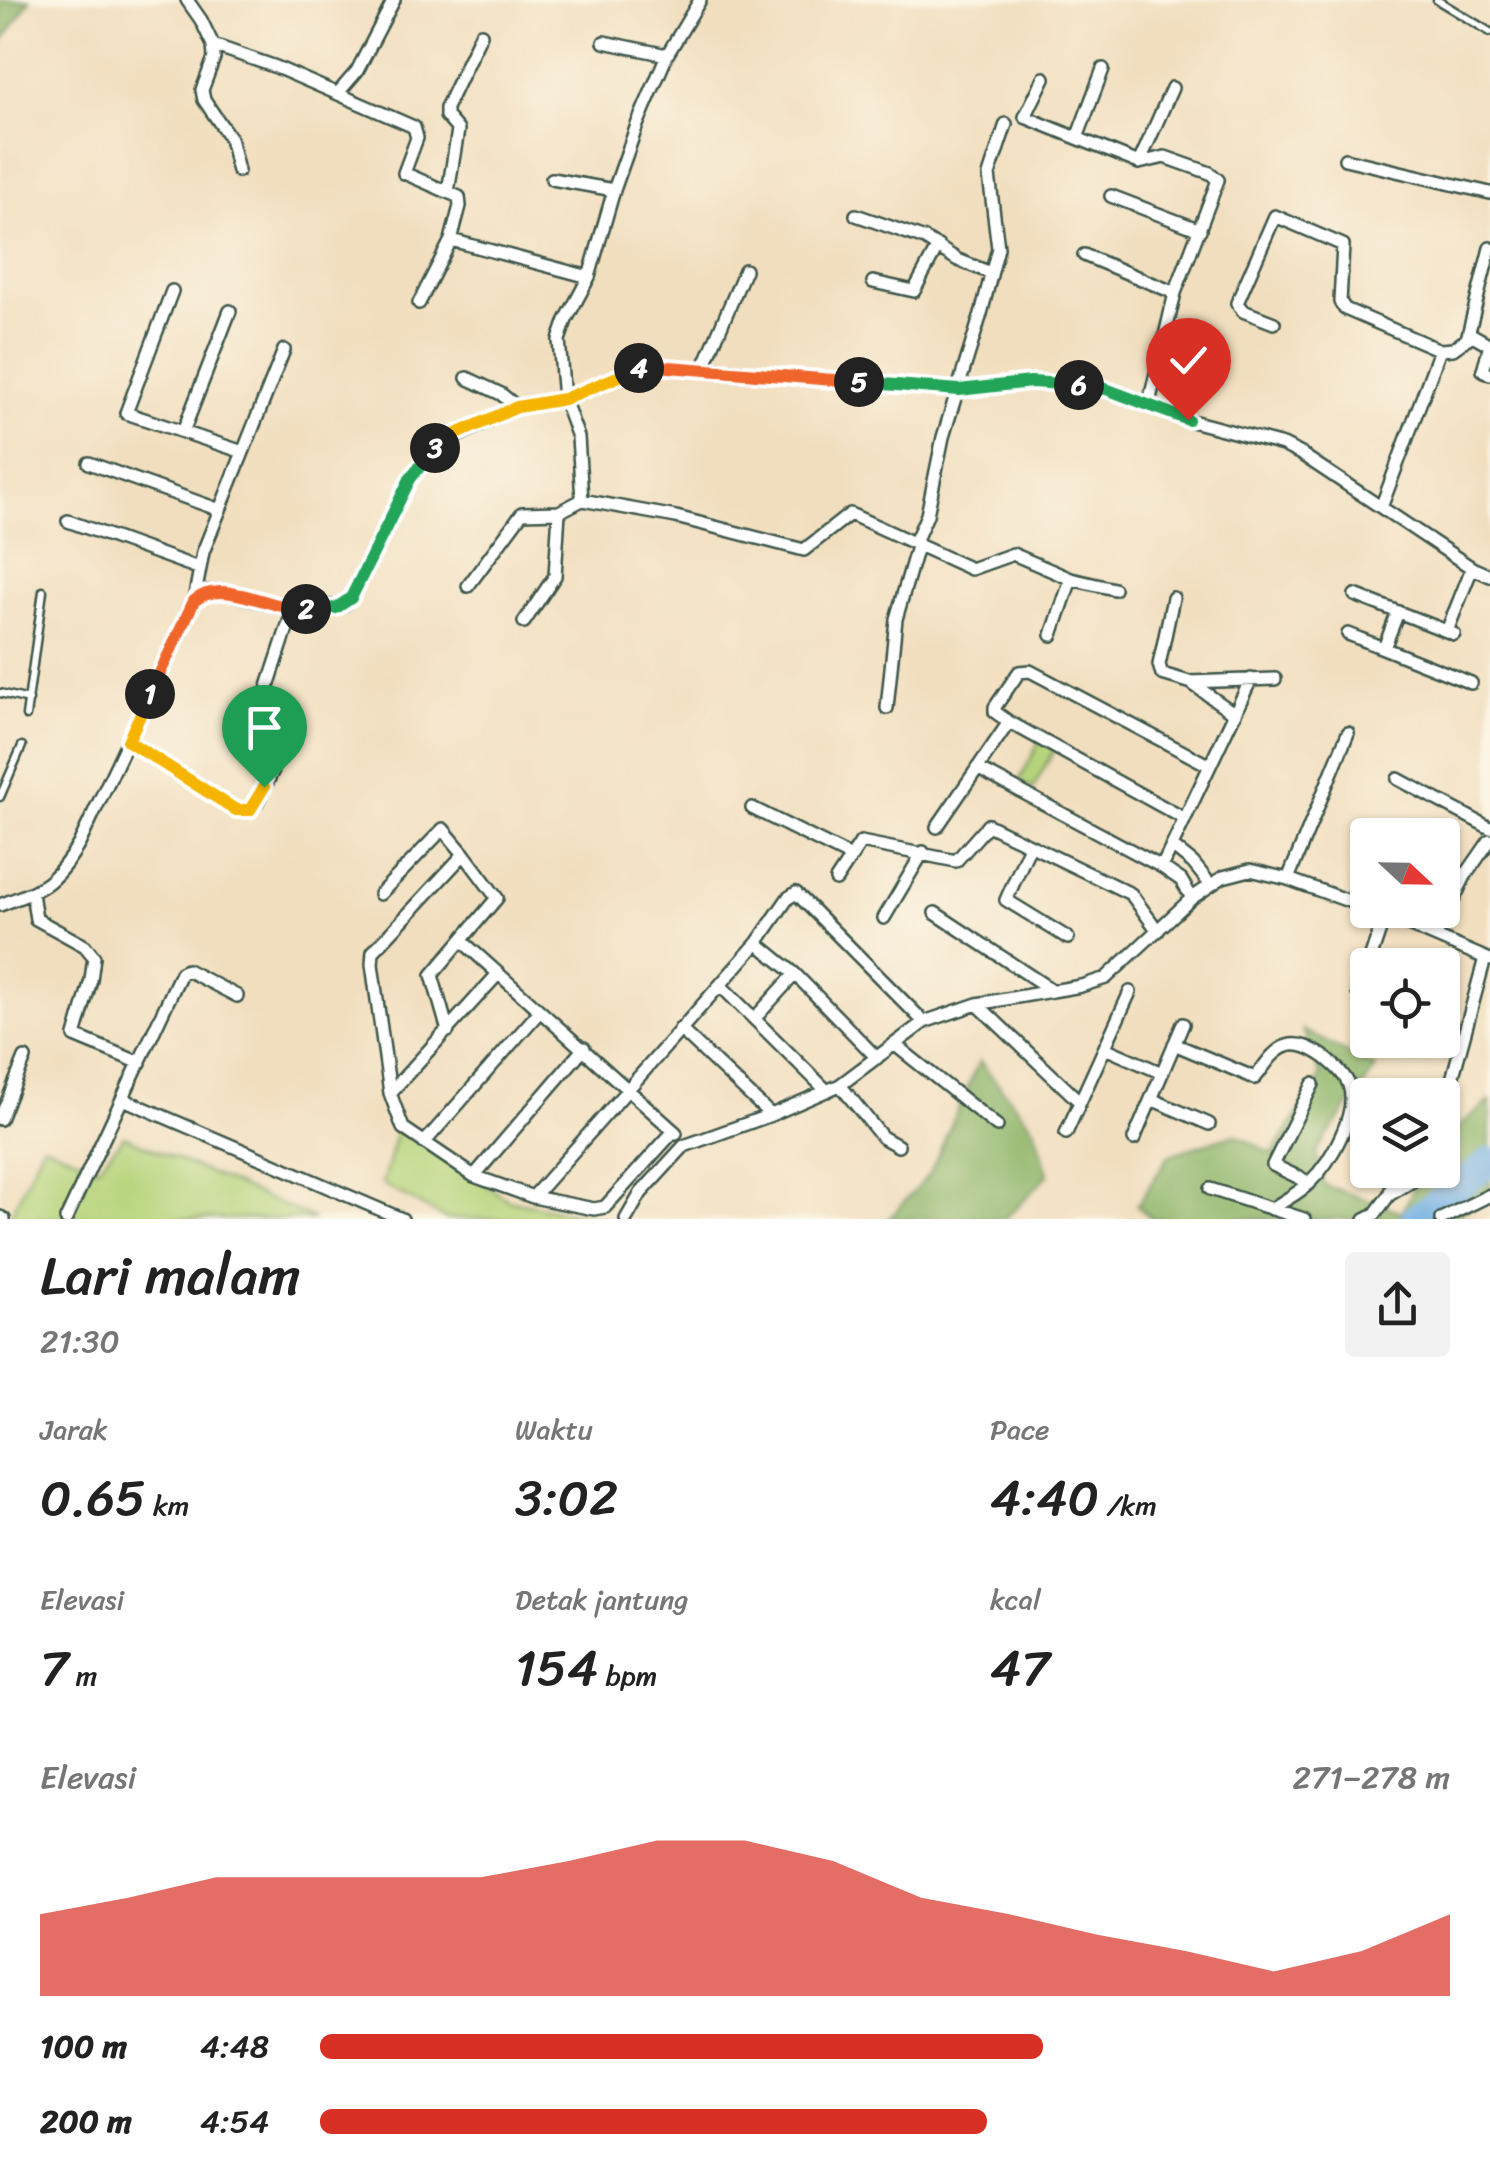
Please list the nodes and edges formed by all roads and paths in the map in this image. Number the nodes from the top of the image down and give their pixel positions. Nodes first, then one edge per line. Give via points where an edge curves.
1 (186, 0) edge
2 (394, 0) edge
3 (700, 0) edge
4 (1437, 0) edge
5 (1490, 32) edge
6 (480, 34) dead end
7 (604, 42) dead end
8 (213, 45) junction
9 (666, 55) junction
10 (1104, 68) dead end
11 (1044, 78) dead end
12 (1172, 88) dead end
13 (338, 93) junction
14 (1006, 124) dead end
15 (1077, 138) junction
16 (1345, 159) dead end
17 (1139, 163) junction
18 (238, 171) dead end
19 (552, 179) dead end
20 (614, 190) junction
21 (448, 192) junction
22 (1490, 194) edge
23 (1111, 196) dead end
24 (856, 215) dead end
25 (1200, 230) junction
26 (451, 240) junction
27 (938, 246) junction
28 (1490, 248) edge
29 (1084, 255) dead end
30 (745, 270) dead end
31 (991, 274) junction
32 (589, 278) junction
33 (873, 282) dead end
34 (172, 291) dead end
35 (1175, 293) junction
36 (418, 304) dead end
37 (230, 311) dead end
38 (1274, 323) dead end
39 (1469, 333) junction
40 (284, 350) dead end
41 (1440, 350) junction
42 (702, 369) junction
43 (1490, 374) edge
44 (467, 378) dead end
45 (959, 390) junction
46 (564, 399) junction
47 (1148, 404) junction
48 (517, 407) junction
49 (183, 432) junction
50 (243, 452) junction
51 (89, 464) dead end
52 (582, 500) junction
53 (1382, 505) junction
54 (220, 510) junction
55 (559, 512) junction
56 (68, 521) dead end
57 (917, 543) junction
58 (198, 568) junction
59 (1472, 568) junction
60 (1490, 576) edge
61 (1072, 579) junction
62 (468, 586) dead end
63 (1114, 588) dead end
64 (43, 591) dead end
65 (1355, 595) dead end
66 (1173, 598) dead end
67 (194, 601) junction
68 (293, 610) junction
69 (1398, 612) junction
70 (524, 622) dead end
71 (1348, 634) dead end
72 (1052, 635) dead end
73 (1384, 648) junction
74 (1251, 679) junction
75 (1275, 679) dead end
76 (1189, 682) junction
77 (1470, 683) dead end
78 (0, 692) edge
79 (28, 700) junction
80 (887, 708) dead end
81 (1236, 714) junction
82 (26, 716) dead end
83 (257, 720) dead end
84 (1009, 722) junction
85 (1348, 733) dead end
86 (128, 741) junction
87 (22, 746) dead end
88 (1210, 766) junction
89 (978, 768) junction
90 (273, 770) dead end
91 (1398, 779) dead end
92 (0, 797) edge
93 (752, 808) dead end
94 (1185, 819) junction
95 (937, 827) dead end
96 (1490, 828) edge
97 (1490, 840) edge
98 (1030, 846) junction
99 (1172, 846) junction
100 (923, 852) junction
101 (464, 854) junction
102 (851, 858) junction
103 (1162, 868) junction
104 (1460, 873) edge
105 (1465, 876) junction
106 (1288, 879) junction
107 (836, 880) dead end
108 (1210, 884) junction
109 (32, 893) junction
110 (380, 894) dead end
111 (1192, 898) junction
112 (1350, 902) edge
113 (0, 905) edge
114 (936, 912) dead end
115 (884, 918) dead end
116 (1418, 928) edge
117 (1158, 931) junction
118 (1436, 935) junction
119 (1068, 938) dead end
120 (462, 941) junction
121 (757, 943) junction
122 (1488, 959) edge
123 (498, 974) junction
124 (795, 974) junction
125 (720, 985) junction
126 (1053, 991) junction
127 (1130, 992) dead end
128 (237, 996) dead end
129 (977, 1004) junction
130 (540, 1011) junction
131 (756, 1017) junction
132 (924, 1022) junction
133 (1183, 1024) dead end
134 (680, 1029) junction
135 (448, 1031) junction
136 (894, 1044) junction
137 (1174, 1044) junction
138 (584, 1048) junction
139 (1105, 1048) junction
140 (25, 1058) dead end
141 (878, 1058) junction
142 (140, 1064) junction
143 (1162, 1074) junction
144 (1453, 1078) edge
145 (1313, 1084) dead end
146 (840, 1085) junction
147 (628, 1088) junction
148 (827, 1091) junction
149 (390, 1093) junction
150 (123, 1099) junction
151 (1151, 1100) junction
152 (1080, 1102) junction
153 (772, 1115) junction
154 (0, 1119) edge
155 (1209, 1124) dead end
156 (997, 1126) dead end
157 (674, 1130) junction
158 (1066, 1133) dead end
159 (1134, 1139) dead end
160 (424, 1143) junction
161 (684, 1146) junction
162 (898, 1146) dead end
163 (474, 1176) junction
164 (1310, 1183) junction
165 (1392, 1188) edge
166 (1401, 1188) edge
167 (1210, 1189) dead end
168 (1390, 1195) junction
169 (1490, 1195) edge
170 (533, 1197) junction
171 (1272, 1209) junction
172 (66, 1219) edge
173 (402, 1219) edge
174 (626, 1219) edge
175 (1304, 1219) edge
176 (1365, 1219) edge
177 (1442, 1219) edge

1 - 8 street
2 - 13 street
3 - 9 street
4 - 5 lane
6 - 21 street via 446,108 458,130
7 - 9 street
8 - 13 street
8 - 18 street via 202,90 230,138
9 - 20 street
10 - 15 street
11 - 15 street via 1026,117
12 - 17 street
13 - 21 street via 414,127 417,138 404,173
14 - 31 street via 990,175 999,236
15 - 17 street
16 - 22 street
17 - 25 street via 1164,157 1216,176
19 - 20 street
20 - 32 street
21 - 26 street via 460,201
23 - 25 street
24 - 27 street
25 - 35 street
26 - 32 street
26 - 36 street
27 - 31 street
27 - 33 street via 914,291
28 - 39 street
29 - 35 street
30 - 42 street
31 - 45 street
32 - 46 street via 559,340
34 - 49 street via 126,414
35 - 47 street
37 - 49 street
38 - 41 street via 1238,303 1274,216 1343,244 1345,310
39 - 41 street via 1464,344
39 - 43 street via 1490,345 1483,370
40 - 50 street
41 - 53 street
42 - 45 street
42 - 46 street via 639,368
44 - 48 street
45 - 47 street via 1070,384
45 - 57 street
46 - 48 street
46 - 52 street via 578,436
47 - 53 street via 1283,446
48 - 68 street via 448,438 427,456 344,605
49 - 50 street
50 - 54 street
51 - 54 street
52 - 55 street
52 - 57 street via 800,549 850,514
53 - 59 street
54 - 58 street
55 - 62 street via 522,513
55 - 70 street via 555,576
56 - 58 street
57 - 61 street via 970,569 1014,554
57 - 80 street via 896,619
58 - 67 street
59 - 60 street
59 - 69 street via 1450,633
61 - 63 street
61 - 72 street
64 - 79 lane
65 - 69 street
66 - 76 street via 1160,670 1166,678
67 - 68 street via 220,591
67 - 86 street
68 - 83 street
69 - 73 street
71 - 73 street
73 - 77 street
74 - 75 street
74 - 76 street
74 - 81 street
76 - 81 street
78 - 79 lane
79 - 82 lane
81 - 88 street
84 - 88 street via 994,707 1024,670
84 - 89 street
84 - 94 street
85 - 106 street
86 - 90 street via 244,812 258,802
86 - 109 street via 64,868
87 - 92 lane
88 - 94 street
89 - 95 street
89 - 103 street
91 - 96 street
93 - 102 street
94 - 99 street
97 - 105 street
98 - 100 street via 988,826 960,860
98 - 117 street via 1131,894
98 - 119 street via 1006,900
99 - 103 street
99 - 108 street
100 - 102 street via 860,842
100 - 115 street
101 - 110 street via 443,829
101 - 120 street via 497,898
101 - 149 street via 373,952
102 - 107 street
103 - 111 street
104 - 105 street
105 - 118 street
106 - 108 street via 1250,870
106 - 112 street
108 - 111 street
109 - 113 street
109 - 142 street via 36,919 94,956 75,1036
111 - 117 street
114 - 126 street
116 - 118 street
117 - 126 street via 1106,978
118 - 122 street
120 - 123 street
120 - 135 street via 432,976
121 - 124 street
121 - 125 street
121 - 132 street via 796,893
122 - 144 street
123 - 130 street
123 - 135 street
124 - 131 street
124 - 141 street
125 - 131 street
125 - 134 street
126 - 129 street
127 - 139 street
128 - 142 street via 184,970
129 - 132 street
129 - 152 street
130 - 138 street
130 - 160 street
131 - 148 street
132 - 136 street
133 - 137 street
134 - 147 street
134 - 153 street
135 - 149 street
136 - 141 street
136 - 156 street
137 - 143 street
137 - 164 street via 1255,1078 1290,1044 1309,1047 1332,1063 1349,1085 1350,1106 1331,1156
138 - 147 street
138 - 163 street
139 - 143 street
139 - 152 street
140 - 154 street
141 - 146 street
142 - 150 street
143 - 151 street
145 - 164 street via 1273,1165
146 - 148 street
146 - 162 street
147 - 157 street
147 - 170 street
148 - 153 street
149 - 160 street via 404,1128
150 - 172 street
150 - 173 street
151 - 155 street
151 - 159 street
152 - 158 street
153 - 161 street
157 - 161 street
157 - 170 street via 606,1207
160 - 163 street
161 - 174 street
163 - 170 street
164 - 171 street
165 - 168 street
166 - 168 street
167 - 171 street
168 - 176 street
169 - 177 street
171 - 175 street

